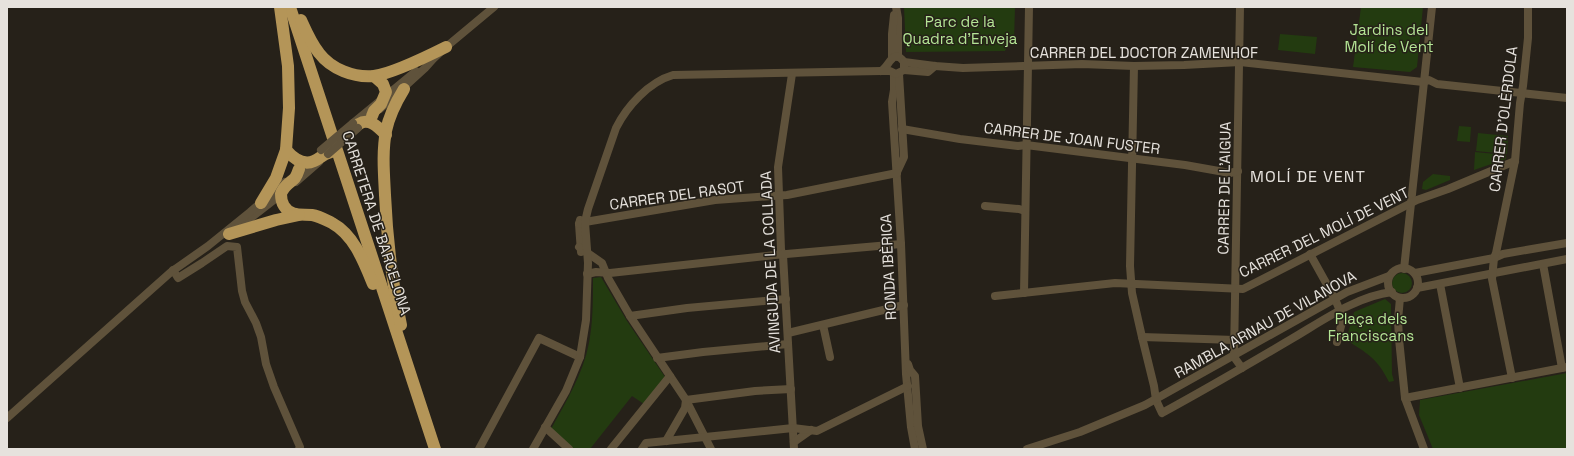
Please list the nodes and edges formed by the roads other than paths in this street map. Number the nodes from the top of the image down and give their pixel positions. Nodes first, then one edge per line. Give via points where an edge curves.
1 (280, 7) edge
2 (290, 7) edge
3 (296, 7) edge
4 (494, 7) edge
5 (1028, 7) edge
6 (1240, 7) edge
7 (1432, 7) edge
8 (1528, 7) edge
9 (896, 8) edge
10 (446, 47) junction
11 (433, 59) junction
12 (1240, 62) junction
13 (1028, 66) junction
14 (1134, 66) junction
15 (894, 67) junction
16 (792, 74) junction
17 (374, 76) junction
18 (1423, 82) junction
19 (404, 89) junction
20 (1522, 93) junction
21 (384, 97) junction
22 (1567, 98) edge
23 (362, 122) junction
24 (902, 130) junction
25 (386, 135) junction
26 (338, 136) joint
27 (1026, 145) junction
28 (286, 150) junction
29 (327, 152) junction
30 (1132, 159) junction
31 (1515, 161) junction
32 (304, 166) junction
33 (1238, 171) junction
34 (897, 173) junction
35 (281, 194) junction
36 (778, 195) junction
37 (261, 202) junction
38 (1412, 203) junction
39 (985, 206) dead end
40 (1025, 211) junction
41 (299, 215) junction
42 (582, 223) junction
43 (229, 234) junction
44 (1567, 243) edge
45 (901, 244) junction
46 (208, 246) junction
47 (579, 248) junction
48 (587, 252) junction
49 (783, 254) junction
50 (1310, 254) junction
51 (1494, 258) junction
52 (1567, 259) edge
53 (1543, 264) junction
54 (1404, 269) junction
55 (173, 270) junction
56 (1415, 273) junction
57 (1493, 273) junction
58 (587, 274) junction
59 (607, 274) junction
60 (1389, 276) junction
61 (1131, 284) junction
62 (1440, 284) junction
63 (1236, 288) junction
64 (1417, 288) junction
65 (1392, 292) junction
66 (1024, 293) junction
67 (995, 296) dead end
68 (1400, 298) junction
69 (786, 299) junction
70 (1335, 299) junction
71 (904, 305) junction
72 (1340, 311) junction
73 (630, 316) junction
74 (823, 325) junction
75 (788, 333) junction
76 (1142, 337) junction
77 (1235, 340) junction
78 (1337, 342) dead end
79 (788, 344) junction
80 (1234, 356) junction
81 (580, 357) junction
82 (830, 357) dead end
83 (657, 358) junction
84 (906, 360) junction
85 (1565, 367) edge
86 (1242, 368) junction
87 (670, 376) junction
88 (1512, 378) junction
89 (412, 379) junction
90 (908, 386) junction
91 (1460, 388) junction
92 (790, 389) junction
93 (1406, 398) junction
94 (686, 400) junction
95 (1156, 400) junction
96 (7, 418) edge
97 (545, 427) junction
98 (793, 428) junction
99 (811, 430) junction
100 (704, 438) junction
101 (666, 441) junction
102 (794, 446) edge
103 (564, 447) edge
104 (299, 449) edge
105 (435, 449) edge
106 (479, 449) edge
107 (533, 449) edge
108 (611, 449) edge
109 (642, 449) edge
110 (711, 449) edge
111 (915, 449) edge
112 (923, 449) edge
113 (1027, 449) edge
114 (1424, 449) edge

1 - 28 highway via 288,66
2 - 89 highway, CARRETERA DE BARCELONA
3 - 17 highway via 311,41 323,58 334,67 347,72
4 - 10 street
5 - 13 street
6 - 12 street, CARRER DE L'AIGUA
7 - 18 street
8 - 20 street, CARRER D'OLÈRDOLA via 1528,38
9 - 15 street via 898,18
10 - 11 street
10 - 17 highway
11 - 19 street
11 - 21 street
12 - 14 street, CARRER DEL DOCTOR ZAMENHOF
12 - 18 street, CARRER DEL DOCTOR ZAMENHOF
12 - 33 street, CARRER DE L'AIGUA
13 - 14 street, CARRER DEL DOCTOR ZAMENHOF
13 - 15 street, CARRER DEL DOCTOR ZAMENHOF via 936,66 928,72
13 - 27 street
14 - 30 street
15 - 16 street
15 - 24 street, RONDA IBÈRICA
15 - 34 street, RONDA IBÈRICA via 892,102
16 - 36 street, AVINGUDA DE LA COLLADA via 778,167
16 - 42 street via 685,74 666,77 645,92 621,117
17 - 21 highway via 383,84 386,92
18 - 20 street, CARRER DEL DOCTOR ZAMENHOF via 1429,80 1437,84
18 - 38 street
19 - 23 street
19 - 25 highway via 390,116
20 - 22 street, CARRER DEL DOCTOR ZAMENHOF
20 - 31 street, CARRER D'OLÈRDOLA
21 - 23 street
21 - 23 highway via 381,104
23 - 25 highway via 379,127
23 - 26 highway
23 - 29 street, bridge
24 - 27 street, CARRER DE JOAN FUSTER
24 - 34 street, RONDA IBÈRICA via 904,157
25 - 89 highway via 385,182 394,292
26 - 29 street, bridge
27 - 30 street, CARRER DE JOAN FUSTER
27 - 40 street
28 - 32 highway
28 - 37 highway via 276,178
29 - 32 highway
29 - 35 street
30 - 33 street, CARRER DE JOAN FUSTER via 1230,173
30 - 61 street
31 - 38 street, CARRER DEL MOLÍ DE VENT
31 - 51 street, CARRER D'OLÈRDOLA
32 - 35 highway
32 - 37 street
33 - 63 street, CARRER DE L'AIGUA
34 - 36 street, CARRER DEL RASOT
34 - 45 street, RONDA IBÈRICA
35 - 41 highway via 286,209 292,214
35 - 43 street
36 - 42 street, CARRER DEL RASOT via 715,200
36 - 49 street, AVINGUDA DE LA COLLADA
37 - 46 street
38 - 50 street, CARRER DEL MOLÍ DE VENT
38 - 54 street
39 - 40 street
40 - 66 street
41 - 43 highway
41 - 89 highway via 312,215 331,222 351,241 369,275
42 - 47 street
42 - 48 street
43 - 46 street
44 - 51 street
45 - 49 street
45 - 71 street, RONDA IBÈRICA
46 - 55 street
47 - 48 street
47 - 58 street
48 - 58 street
48 - 59 street via 602,264
49 - 59 street
49 - 69 street, AVINGUDA DE LA COLLADA
50 - 63 street, CARRER DEL MOLÍ DE VENT via 1243,289
50 - 70 street
51 - 56 street
51 - 57 street
52 - 53 street
53 - 57 street
53 - 85 street
54 - 56 street
54 - 60 street
55 - 96 street
55 - 104 street via 178,278 226,246 237,247 244,302 262,337 266,364
56 - 64 street
57 - 62 street
57 - 88 street via 1492,279
58 - 59 street
58 - 81 street via 586,320
59 - 73 street
60 - 65 street via 1388,286
60 - 70 street, RAMBLA ARNAU DE VILANOVA
61 - 63 street, CARRER DEL MOLÍ DE VENT
61 - 66 street, CARRER DEL MOLÍ DE VENT via 1115,283
61 - 76 street
62 - 64 street
62 - 91 street
63 - 77 street, CARRER DE L'AIGUA
64 - 68 street via 1411,296
65 - 68 street
65 - 72 street, RAMBLA ARNAU DE VILANOVA via 1379,293
66 - 67 street, CARRER DEL MOLÍ DE VENT
68 - 93 street via 1399,339
69 - 73 street
69 - 75 street, AVINGUDA DE LA COLLADA
70 - 72 street
70 - 80 street, RAMBLA ARNAU DE VILANOVA
71 - 74 street
71 - 84 street, RONDA IBÈRICA
72 - 78 street via 1343,318
72 - 86 street, RAMBLA ARNAU DE VILANOVA
73 - 83 street
74 - 75 street
74 - 82 street
75 - 79 street, AVINGUDA DE LA COLLADA
76 - 77 street
76 - 95 street
77 - 80 street, CARRER DE L'AIGUA
79 - 83 street
79 - 92 street, AVINGUDA DE LA COLLADA
80 - 86 street
80 - 95 street, RAMBLA ARNAU DE VILANOVA
81 - 97 street via 566,391
81 - 106 street via 539,338
83 - 87 street
84 - 90 street, RONDA IBÈRICA
84 - 112 street, RONDA IBÈRICA via 915,376 918,426
85 - 88 street
86 - 95 street, RAMBLA ARNAU DE VILANOVA via 1162,413
87 - 94 street
87 - 108 street
88 - 91 street
89 - 105 highway, CARRETERA DE BARCELONA
90 - 99 street via 817,431
90 - 111 street, RONDA IBÈRICA
91 - 93 street
92 - 94 street
92 - 98 street, AVINGUDA DE LA COLLADA
93 - 114 street
94 - 100 street
94 - 101 street via 685,408
95 - 113 street, RAMBLA ARNAU DE VILANOVA via 1080,432
97 - 103 street
97 - 107 street
98 - 99 street
98 - 100 street
98 - 102 street, AVINGUDA DE LA COLLADA
99 - 102 street
100 - 101 street
100 - 110 street
101 - 109 street via 646,443

